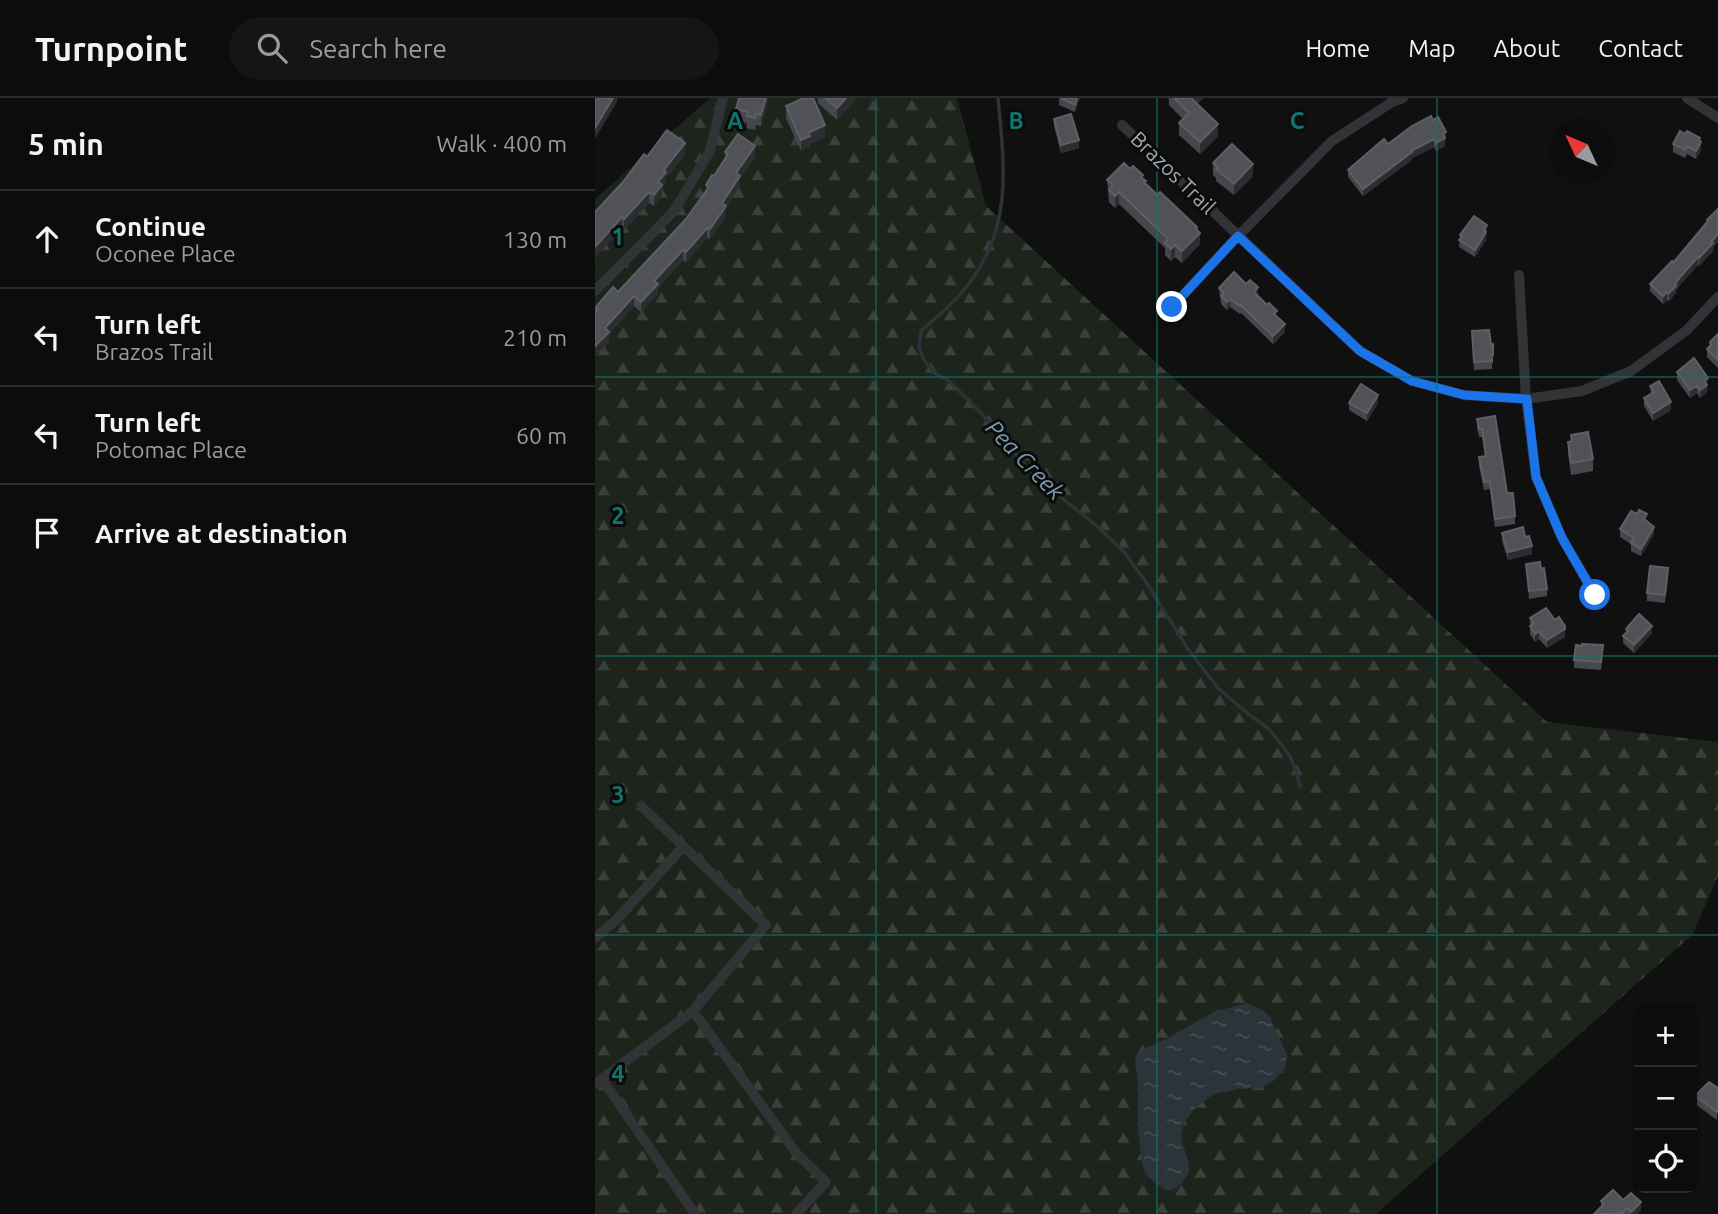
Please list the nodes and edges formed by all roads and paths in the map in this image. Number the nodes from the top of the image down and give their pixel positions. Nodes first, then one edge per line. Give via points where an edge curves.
1 (723, 98) edge
2 (1403, 98) edge
3 (1687, 98) edge
4 (1718, 118) edge
5 (1122, 125) dead end
6 (1238, 236) junction
7 (1519, 275) dead end
8 (595, 291) edge
9 (1718, 297) edge
10 (1172, 307) dead end
11 (1527, 399) junction
12 (1595, 595) dead end
13 (641, 807) dead end
14 (683, 847) junction
15 (595, 938) edge
16 (693, 1011) junction
17 (598, 1082) edge
18 (695, 1214) edge
19 (796, 1214) edge

1 - 8 street via 710,151 674,211
2 - 6 street via 1332,141
3 - 4 street
5 - 6 street, Brazos Trail
6 - 10 street
6 - 11 street, Brazos Trail via 1360,351 1412,381 1464,395
7 - 11 street
9 - 11 street, Brazos Trail via 1686,330 1631,371 1582,391
11 - 12 street via 1536,477 1562,538
13 - 14 street
14 - 15 street
14 - 16 street via 766,925
16 - 17 street
16 - 19 street via 797,1154 826,1182
17 - 18 street

